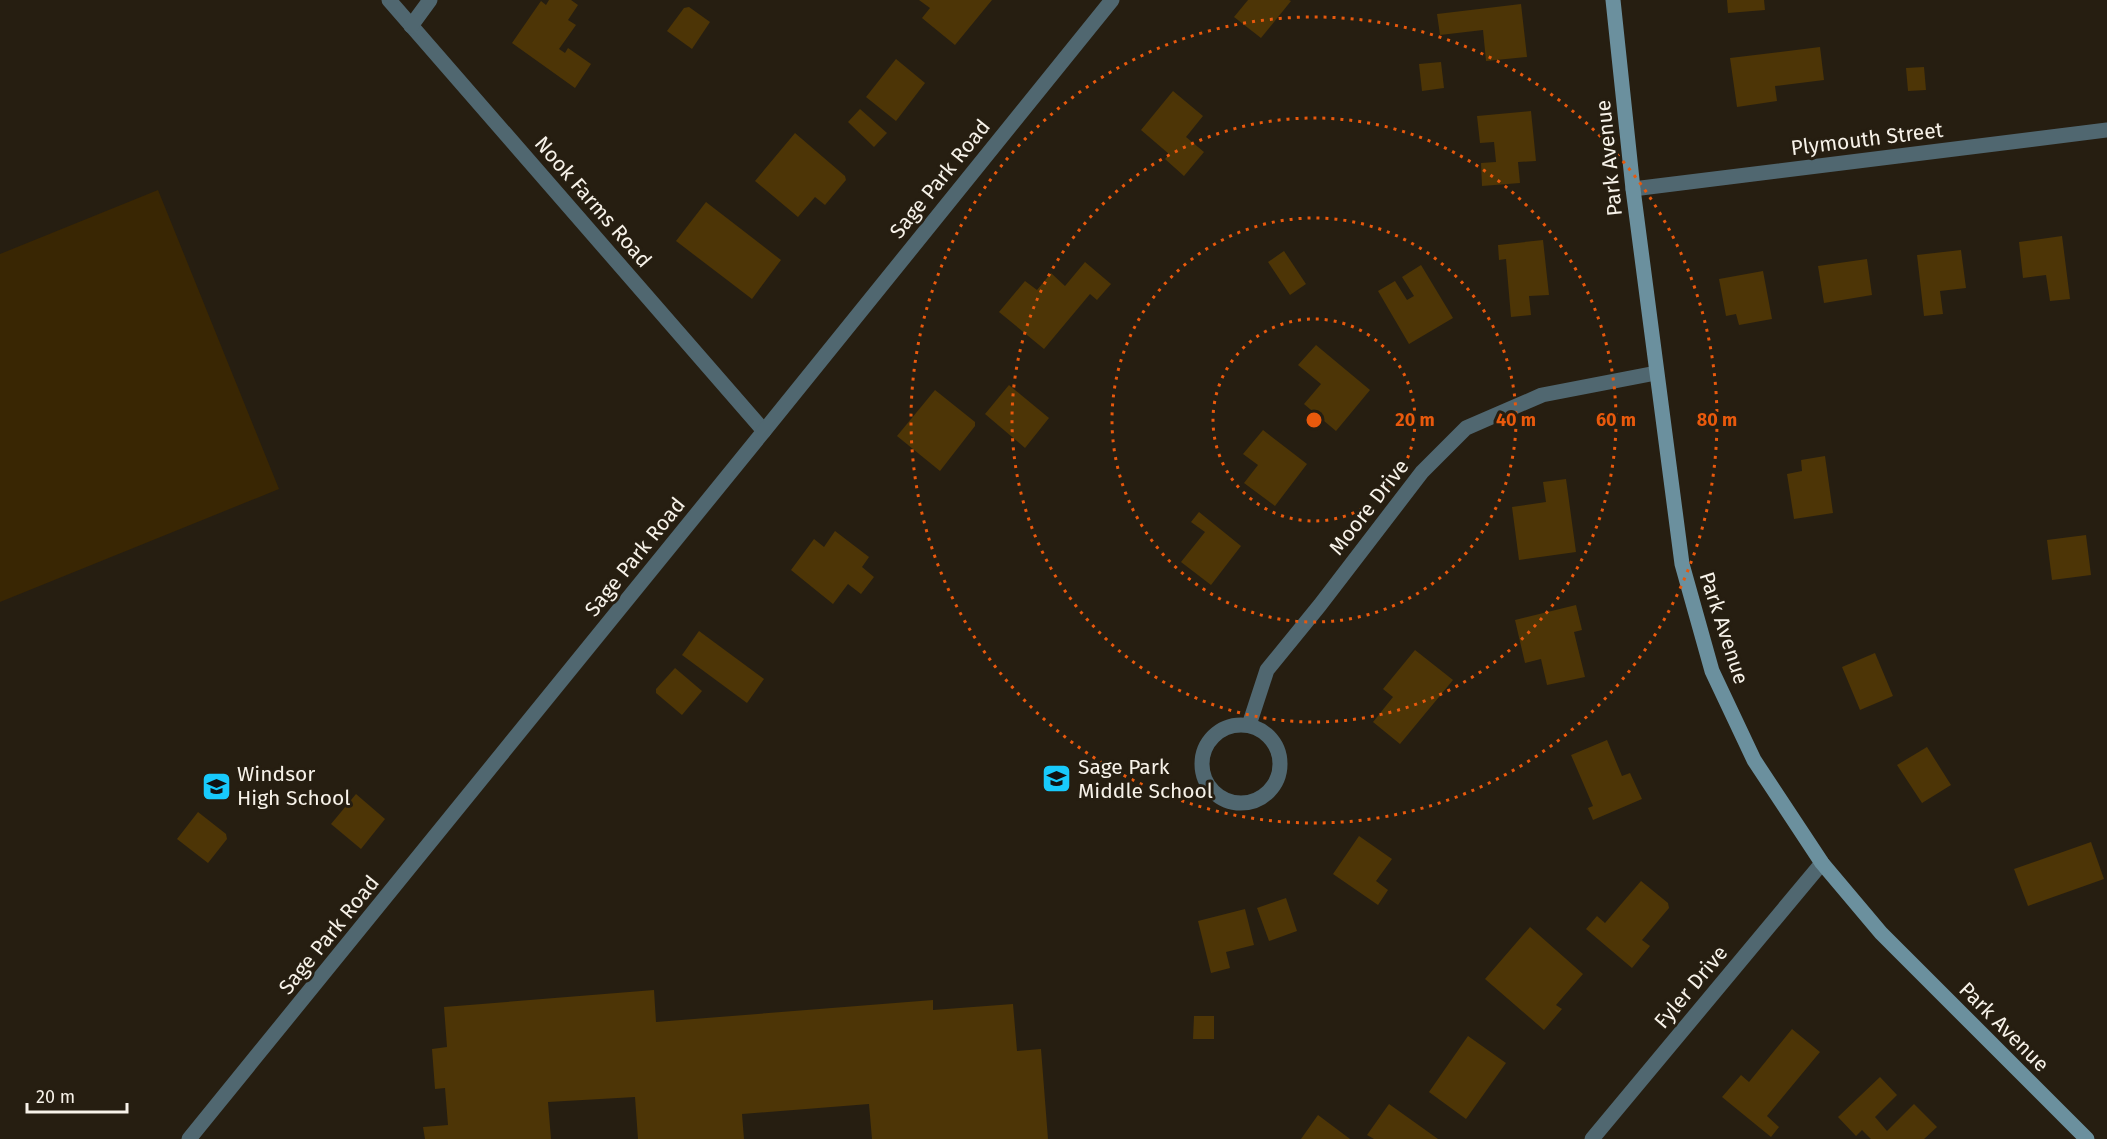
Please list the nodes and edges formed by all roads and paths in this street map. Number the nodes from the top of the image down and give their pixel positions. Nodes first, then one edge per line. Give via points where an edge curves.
1 (389, 0) edge
2 (430, 0) edge
3 (1112, 0) edge
4 (1613, 0) edge
5 (411, 26) junction
6 (2107, 130) edge
7 (1633, 189) junction
8 (1656, 373) junction
9 (764, 431) junction
10 (1249, 725) junction
11 (1822, 863) junction
12 (189, 1139) edge
13 (1592, 1139) edge
14 (2087, 1139) edge

1 - 5 street, Nook Farms Road
2 - 5 street
3 - 9 street, Sage Park Road
4 - 7 main road, Park Avenue
5 - 9 street, Nook Farms Road
6 - 7 street, Plymouth Street
7 - 8 main road, Park Avenue
8 - 10 street, Moore Drive via 1542,395 1466,428 1422,472 1267,670
8 - 11 main road, Park Avenue via 1682,564 1712,671 1754,760
9 - 12 street, Sage Park Road
10 - 10 street via 1230,726 1214,735 1202,757 1202,769 1213,791 1236,803 1262,797 1275,782 1280,764 1271,739
11 - 13 street, Fyler Drive
11 - 14 main road, Park Avenue via 1881,933

